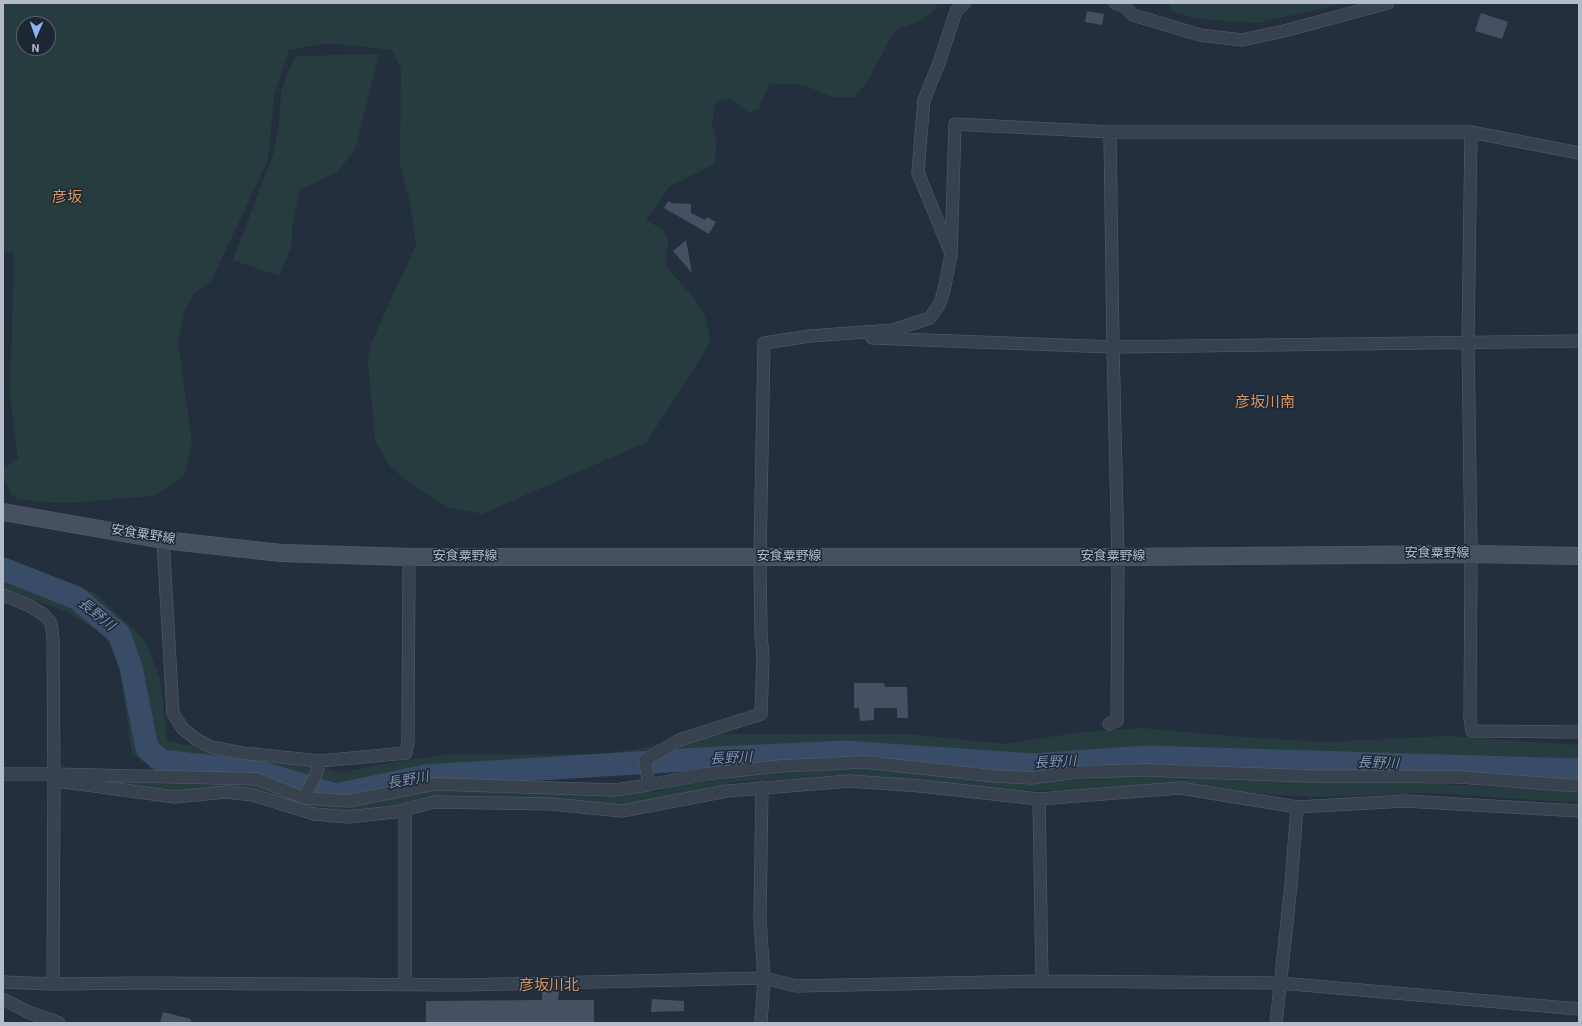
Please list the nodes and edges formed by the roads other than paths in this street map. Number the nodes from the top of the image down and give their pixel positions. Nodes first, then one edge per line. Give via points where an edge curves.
1 (965, 3) edge
2 (1115, 3) edge
3 (1388, 3) edge
4 (1110, 132) junction
5 (1471, 132) junction
6 (1579, 153) edge
7 (952, 255) junction
8 (810, 336) junction
9 (1468, 341) junction
10 (1579, 341) edge
11 (1113, 347) junction
12 (3, 512) edge
13 (163, 540) junction
14 (1471, 554) junction
15 (1579, 556) edge
16 (409, 557) junction
17 (760, 557) junction
18 (1118, 557) junction
19 (3, 595) edge
20 (1109, 724) dead end
21 (1579, 732) edge
22 (320, 761) junction
23 (3, 774) edge
24 (54, 777) junction
25 (648, 783) junction
26 (1579, 786) edge
27 (762, 787) junction
28 (305, 795) junction
29 (1039, 799) junction
30 (1297, 807) junction
31 (1579, 811) edge
32 (405, 816) dead end
33 (764, 978) junction
34 (1042, 981) junction
35 (3, 982) edge
36 (1280, 983) junction
37 (53, 984) junction
38 (406, 984) junction
39 (3, 999) edge
40 (1579, 1009) edge
41 (59, 1023) edge
42 (761, 1023) edge
43 (1276, 1023) edge

1 - 7 street via 956,11 924,100 918,167 918,173
2 - 3 street via 1125,7 1133,15 1178,29 1200,35 1242,40
4 - 5 street
4 - 7 street via 955,124
4 - 11 street
5 - 6 street
5 - 9 street
7 - 8 street via 940,303 930,318 893,330
8 - 11 street
8 - 17 street via 764,343
9 - 10 street
9 - 11 street
9 - 14 street
11 - 18 street
12 - 13 main road, 安食粟野線
13 - 16 main road, 安食粟野線 via 281,554
13 - 22 street via 173,713 183,729 211,747 242,753
14 - 15 main road, 安食粟野線
14 - 18 main road, 安食粟野線
14 - 21 street via 1472,731
16 - 17 main road, 安食粟野線
16 - 22 street via 406,753
17 - 18 main road, 安食粟野線
17 - 25 street via 763,657 761,714 679,740 645,760
18 - 20 street via 1117,721
19 - 24 street via 30,606 51,623
22 - 28 street
23 - 24 street
24 - 27 street via 175,797 226,792 253,795 314,814 348,817 395,812 434,802 552,804 622,811
24 - 28 street via 257,779
24 - 37 street
25 - 26 street via 766,767 865,762 1032,778 1077,772 1145,770 1309,776 1458,777
25 - 28 street via 614,790 435,784 348,801
27 - 29 street via 850,780
27 - 33 street via 760,920
29 - 30 street via 1180,788
29 - 34 street
30 - 31 street via 1405,801
30 - 36 street
32 - 38 street
33 - 34 street via 796,986
33 - 38 street
33 - 42 street
34 - 36 street
35 - 37 street
36 - 40 street
36 - 43 street
37 - 38 street
39 - 41 street via 28,1012

